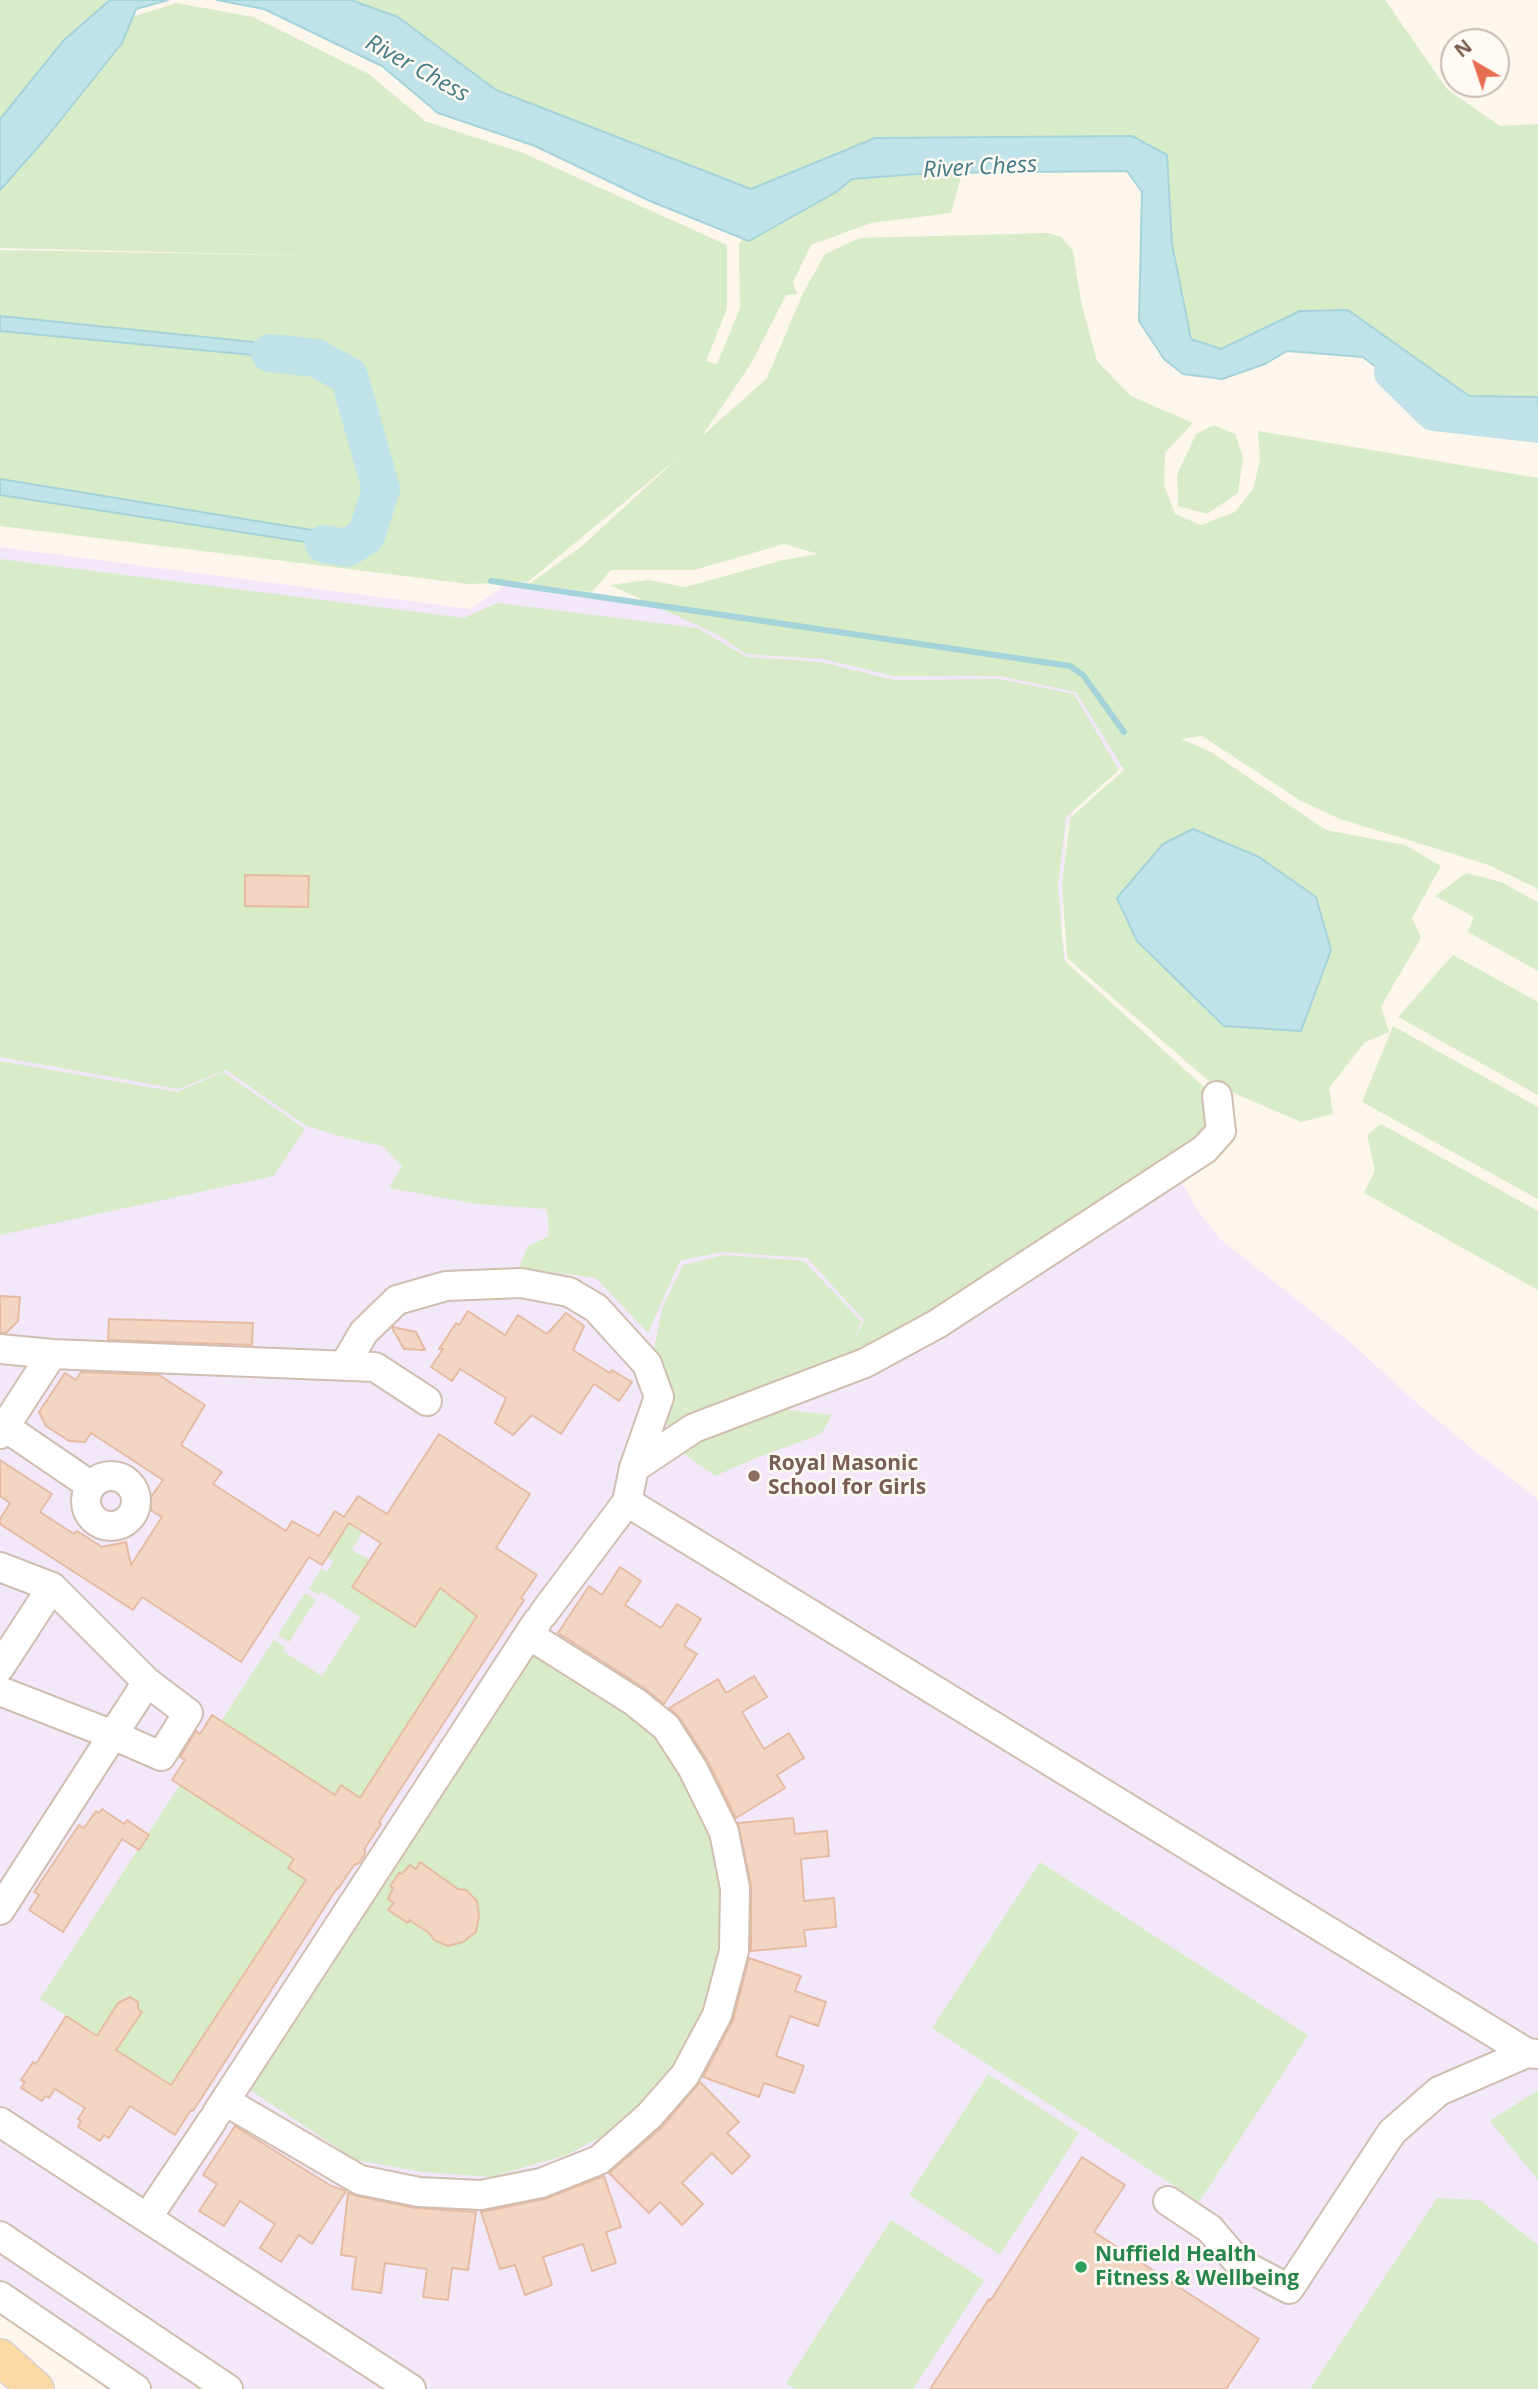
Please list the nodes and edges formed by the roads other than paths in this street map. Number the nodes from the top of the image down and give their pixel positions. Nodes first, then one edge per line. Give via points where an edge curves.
1 (1217, 1096) dead end
2 (0, 1349) edge
3 (52, 1354) junction
4 (345, 1364) junction
5 (428, 1401) dead end
6 (2, 1431) edge
7 (634, 1468) junction
8 (90, 1485) dead end
9 (626, 1502) junction
10 (0, 1567) edge
11 (52, 1587) junction
12 (536, 1624) junction
13 (0, 1667) edge
14 (147, 1682) junction
15 (0, 1691) edge
16 (113, 1735) junction
17 (0, 1910) edge
18 (1533, 2053) edge
19 (218, 2111) junction
20 (0, 2122) edge
21 (1168, 2201) dead end
22 (147, 2218) junction
23 (0, 2236) edge
24 (0, 2296) edge
25 (0, 2357) edge
26 (36, 2389) edge
27 (136, 2389) edge
28 (228, 2389) edge
29 (411, 2389) edge

1 - 7 lane via 1221,1130 1205,1149 937,1324 865,1363 694,1428
2 - 3 lane
3 - 4 lane
3 - 6 lane
4 - 5 lane via 375,1367
4 - 7 lane via 364,1332 397,1300 422,1291 521,1283 569,1292 596,1308 648,1364 659,1396
6 - 8 lane
7 - 9 lane
9 - 12 lane
9 - 18 lane
10 - 11 lane
11 - 13 lane
11 - 14 lane
12 - 19 lane
12 - 19 lane via 667,1727 724,1832 735,1888 734,1951 717,2015 685,2075 649,2116 599,2160 541,2183 481,2195 419,2192 360,2180
14 - 16 lane
14 - 16 lane via 188,1713 161,1756
15 - 16 lane
16 - 17 lane
18 - 21 lane via 1440,2091 1392,2132 1289,2289 1238,2262 1210,2230
19 - 22 lane
20 - 22 lane
22 - 29 lane
23 - 28 lane
24 - 27 lane
25 - 26 main road

